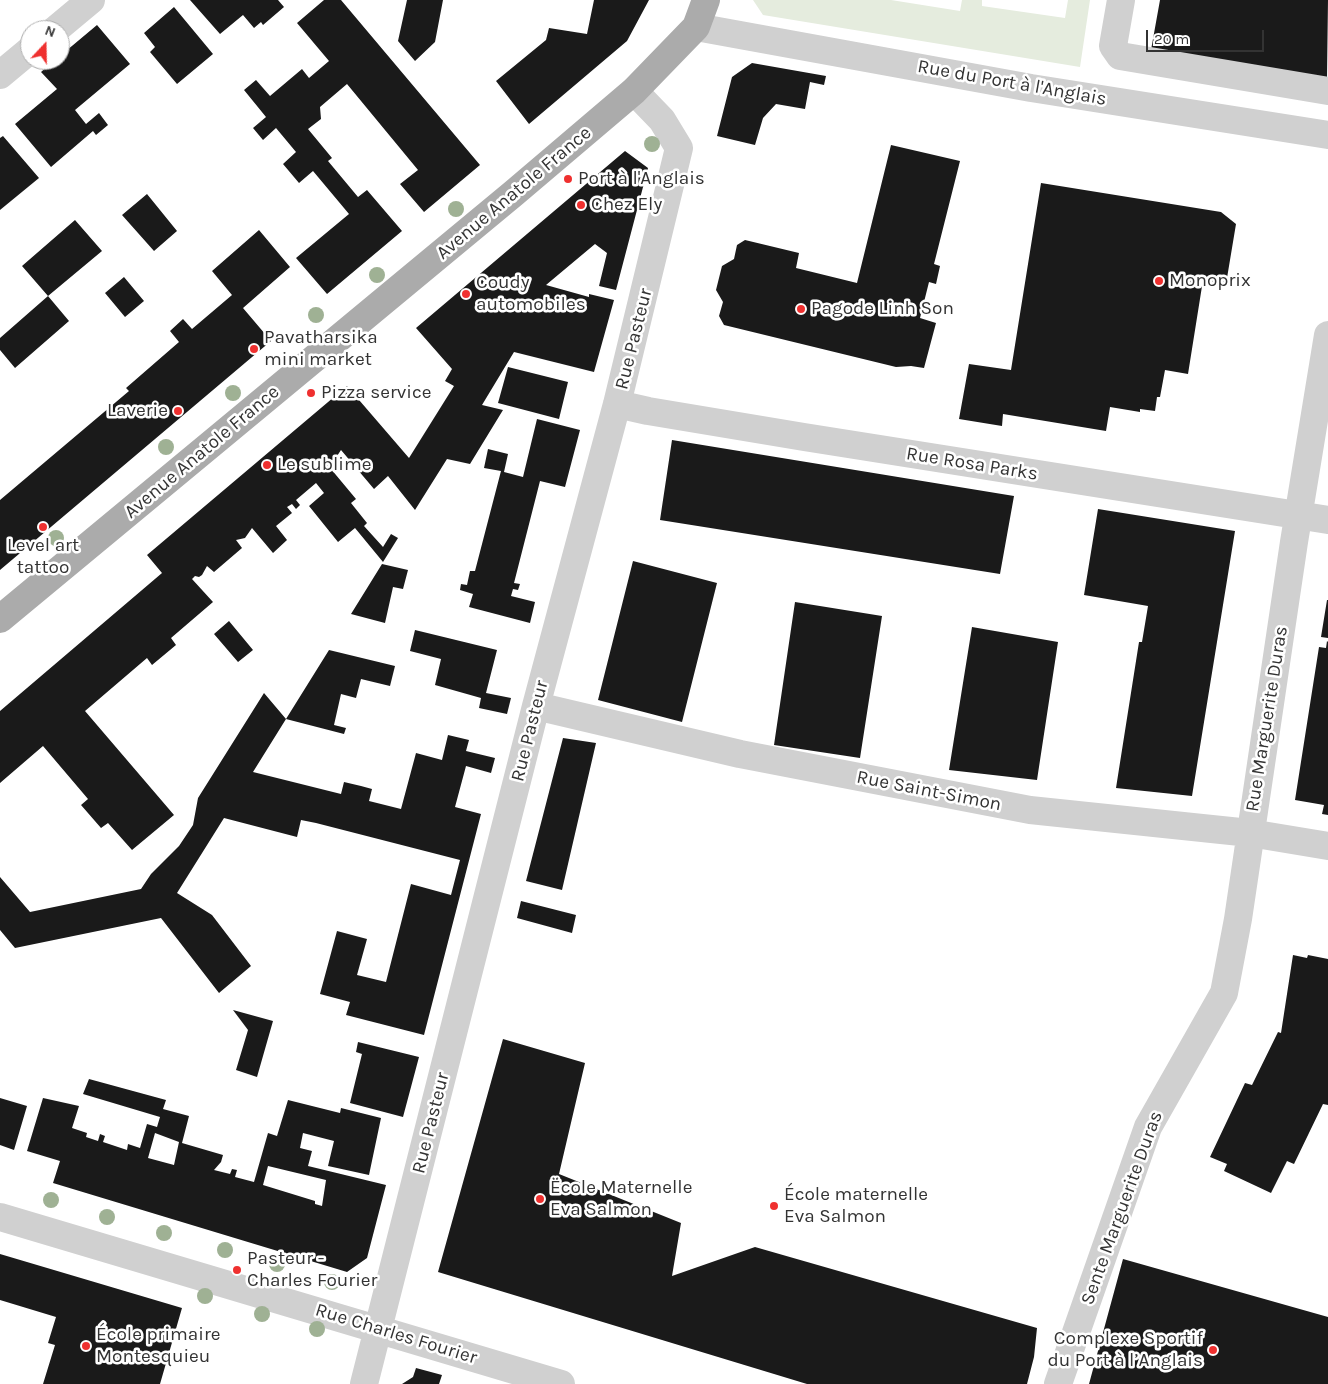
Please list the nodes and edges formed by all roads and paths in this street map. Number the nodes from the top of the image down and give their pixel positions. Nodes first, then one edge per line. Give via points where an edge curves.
1 (91, 0) edge
2 (706, 0) edge
3 (1121, 0) edge
4 (67, 20) edge
5 (696, 27) junction
6 (20, 58) edge
7 (0, 75) edge
8 (634, 91) junction
9 (1328, 91) edge
10 (1328, 135) edge
11 (1328, 336) edge
12 (617, 404) junction
13 (1298, 516) junction
14 (1328, 520) edge
15 (0, 619) edge
16 (536, 706) junction
17 (1250, 833) junction
18 (1328, 846) edge
19 (1168, 1089) joint
20 (0, 1217) edge
21 (379, 1329) junction
22 (364, 1384) edge
23 (561, 1384) edge
24 (1058, 1384) edge

1 - 4 street
2 - 5 main road
3 - 9 street via 1113,46 1120,56
5 - 8 main road, Avenue Anatole France
5 - 10 street, Rue du Port à l'Anglais via 1031,88
6 - 7 street
8 - 12 street, Rue Pasteur via 662,120 678,148
8 - 15 main road, Avenue Anatole France
11 - 13 street, Rue Marguerite Duras
12 - 13 street, Rue Rosa Parks
12 - 16 street, Rue Pasteur
13 - 14 street, Rue Rosa Parks
13 - 17 street, Rue Marguerite Duras
16 - 17 street, Rue Saint-Simon via 748,756 1030,810
16 - 21 street, Rue Pasteur
17 - 18 street, Rue Saint-Simon
17 - 19 street, Rue Marguerite Duras via 1224,993
19 - 24 street, Sente Marguerite Duras via 1148,1127
20 - 21 street, Rue Charles Fourier
21 - 22 street, Rue Pasteur
21 - 23 street, Rue Charles Fourier

